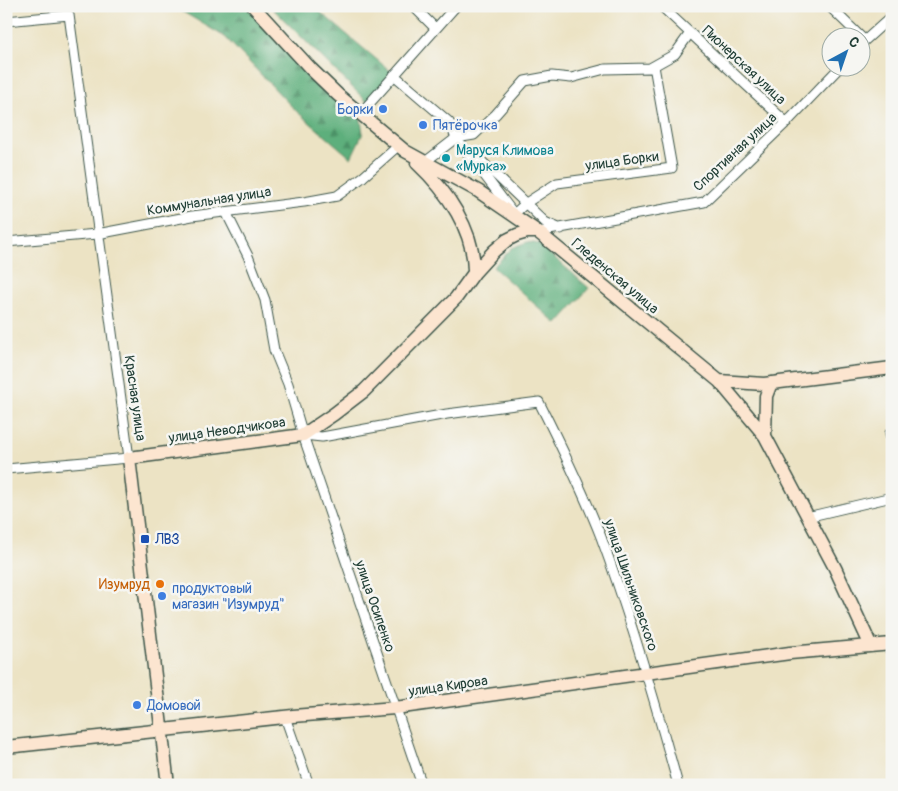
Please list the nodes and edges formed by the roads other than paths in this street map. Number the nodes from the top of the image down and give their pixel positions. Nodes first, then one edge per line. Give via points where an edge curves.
1 (253, 6) edge
2 (413, 6) edge
3 (456, 6) edge
4 (661, 6) edge
5 (829, 6) edge
6 (892, 16) edge
7 (6, 21) edge
8 (435, 28) junction
9 (849, 28) edge
10 (690, 33) junction
11 (870, 35) edge
12 (654, 66) junction
13 (394, 75) junction
14 (829, 78) edge
15 (360, 114) junction
16 (787, 123) junction
17 (456, 138) junction
18 (402, 148) junction
19 (426, 162) junction
20 (526, 202) junction
21 (226, 212) junction
22 (514, 214) junction
23 (561, 229) junction
24 (538, 232) junction
25 (97, 234) junction
26 (6, 242) edge
27 (474, 273) junction
28 (892, 368) edge
29 (719, 381) junction
30 (770, 383) junction
31 (539, 402) joint
32 (890, 433) dead end
33 (303, 435) junction
34 (766, 436) junction
35 (892, 447) edge
36 (129, 458) junction
37 (6, 469) edge
38 (892, 497) edge
39 (808, 517) junction
40 (892, 644) edge
41 (871, 646) junction
42 (648, 674) junction
43 (395, 708) junction
44 (286, 717) junction
45 (163, 731) junction
46 (6, 747) edge
47 (168, 785) edge
48 (309, 785) edge
49 (422, 785) edge
50 (678, 785) edge

1 - 15 main road, Гледенская улица via 311,69
2 - 8 street
3 - 8 street
4 - 10 street, Пионерская улица
5 - 9 street
6 - 11 street
7 - 25 street, Красная улица via 69,15
8 - 13 street
10 - 12 street via 675,54
10 - 16 street, Пионерская улица
12 - 17 street via 605,69 571,78 552,76 525,81 474,135
12 - 20 street, улица Борки via 672,168 557,183
13 - 15 street
13 - 17 street via 450,122
14 - 16 street, Спортивная улица
15 - 18 main road, Гледенская улица
16 - 23 street, Спортивная улица via 704,202
17 - 19 street
17 - 20 street
17 - 22 street
18 - 19 main road, Гледенская улица
18 - 21 street, Коммунальная улица via 337,196
18 - 27 main road via 425,170 454,208 472,248
19 - 22 main road, Гледенская улица
20 - 22 street, улица Борки
20 - 23 street via 545,222
21 - 25 street, Коммунальная улица
21 - 33 street, улица Осипенко via 265,300 274,350
22 - 24 main road, Гледенская улица
23 - 24 street, Спортивная улица
24 - 27 main road, улица Неводчикова via 522,233 507,240
24 - 29 main road, Гледенская улица
25 - 26 street, Коммунальная улица
25 - 36 street, Красная улица
27 - 33 main road, улица Неводчикова via 456,298 364,391
28 - 30 main road
29 - 30 main road
29 - 34 main road, Гледенская улица
30 - 34 main road via 766,396
31 - 33 street, улица Неводчикова via 322,436
31 - 42 street, улица Шильниковского via 601,537
32 - 35 street
33 - 36 main road, улица Неводчикова
33 - 43 street, улица Осипенко
34 - 39 main road, Гледенская улица
36 - 37 street, улица Неводчикова
36 - 45 main road, Красная улица
38 - 39 street
39 - 41 main road, Гледенская улица
40 - 41 main road, улица Кирова
41 - 42 main road, улица Кирова via 790,653
42 - 43 main road, улица Кирова
42 - 50 street, улица Шильниковского
43 - 44 main road, улица Кирова
43 - 49 street, улица Осипенко
44 - 45 main road, улица Кирова
44 - 48 street
45 - 46 main road, улица Кирова
45 - 47 main road, Красная улица

